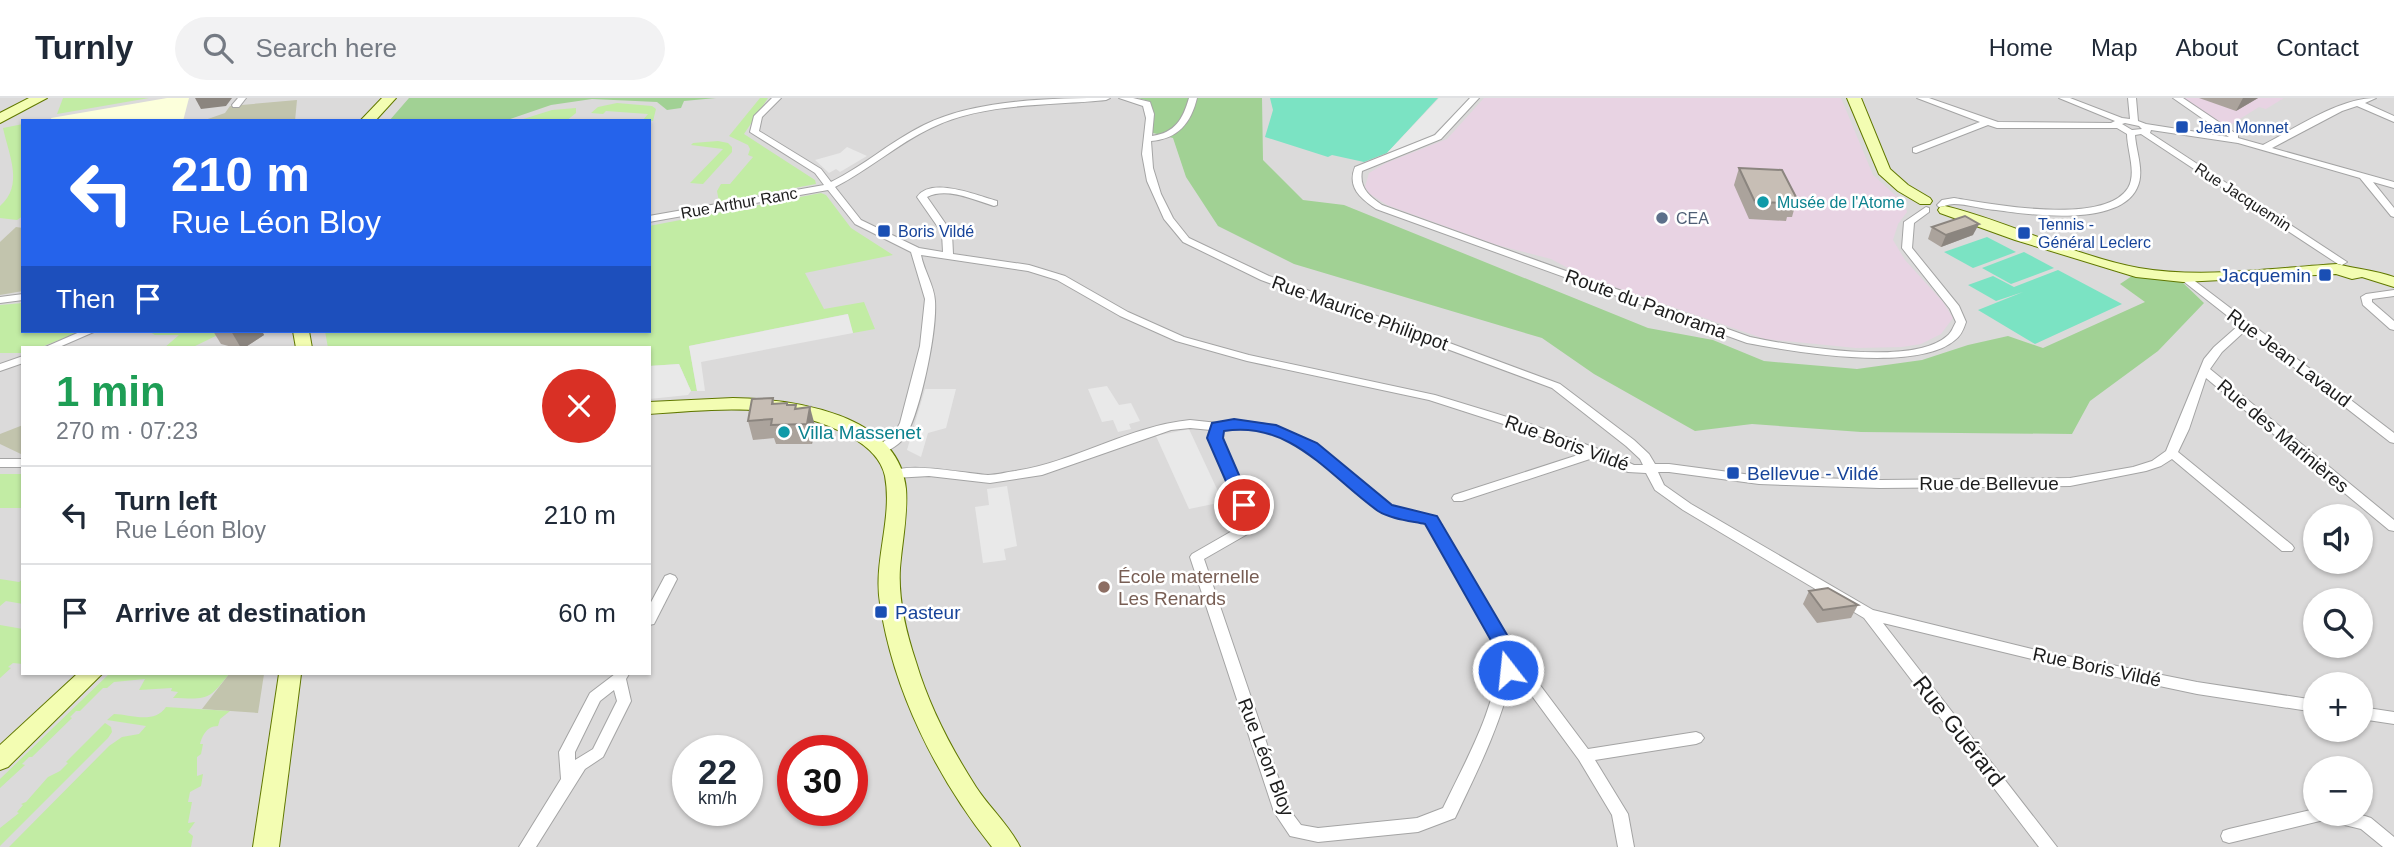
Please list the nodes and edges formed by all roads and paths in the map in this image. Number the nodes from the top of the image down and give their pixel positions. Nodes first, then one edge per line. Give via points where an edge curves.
1 (389, 98) edge
2 (398, 98) edge
3 (777, 98) edge
4 (1106, 98) edge
5 (1123, 98) edge
6 (1193, 98) edge
7 (1475, 98) edge
8 (1854, 98) edge
9 (1921, 98) edge
10 (2063, 98) edge
11 (2132, 98) edge
12 (2177, 98) edge
13 (2372, 98) edge
14 (33, 99) edge
15 (2357, 103) junction
16 (2, 116) edge
17 (370, 119) edge
18 (378, 119) edge
19 (2394, 119) edge
20 (2134, 121) junction
21 (1987, 122) junction
22 (2118, 123) junction
23 (2145, 130) junction
24 (2131, 133) junction
25 (1147, 139) junction
26 (2239, 141) junction
27 (2264, 148) junction
28 (1916, 149) dead end
29 (2364, 177) junction
30 (2394, 185) edge
31 (828, 187) junction
32 (994, 203) dead end
33 (1926, 205) junction
34 (1943, 208) junction
35 (2394, 214) edge
36 (651, 219) edge
37 (916, 251) junction
38 (948, 257) junction
39 (2340, 265) junction
40 (2183, 278) junction
41 (2394, 282) edge
42 (2394, 293) edge
43 (21, 297) edge
44 (0, 300) edge
45 (2245, 325) junction
46 (2394, 327) edge
47 (86, 333) edge
48 (53, 346) edge
49 (0, 359) edge
50 (21, 360) edge
51 (21, 360) edge
52 (0, 368) edge
53 (2204, 371) junction
54 (651, 408) edge
55 (1217, 427) junction
56 (2394, 439) edge
57 (880, 449) junction
58 (1597, 453) junction
59 (2172, 453) junction
60 (0, 463) edge
61 (21, 463) edge
62 (1650, 469) junction
63 (894, 474) junction
64 (1458, 498) dead end
65 (2394, 527) edge
66 (2287, 548) dead end
67 (670, 579) dead end
68 (1869, 614) junction
69 (651, 616) edge
70 (1507, 650) junction
71 (90, 675) edge
72 (290, 675) edge
73 (621, 676) edge
74 (2303, 704) edge
75 (2373, 715) edge
76 (2394, 718) edge
77 (1696, 738) dead end
78 (1584, 756) junction
79 (0, 760) edge
80 (569, 780) junction
81 (2303, 819) edge
82 (2369, 826) edge
83 (2230, 836) dead end
84 (2394, 846) edge
85 (266, 847) edge
86 (527, 847) edge
87 (1007, 847) edge
88 (1626, 847) edge
89 (2049, 847) edge

1 - 17 main road
2 - 18 main road
3 - 31 street, Rue Boris Vildé via 758,117 754,132 818,172
4 - 31 street via 984,110 945,119
5 - 25 street, Rue Maurice Philippot via 1147,104 1152,114
6 - 25 street via 1182,129
7 - 33 street, Route du Panorama via 1438,137 1358,169 1355,180 1360,194 1379,207 1747,340 1871,355 1934,347 1951,338 1961,322 1955,308 1907,248 1909,222
8 - 33 main road via 1884,171
9 - 21 street
10 - 22 street
11 - 20 street
12 - 26 street
13 - 15 street
14 - 16 main road
15 - 19 street
15 - 27 street
20 - 22 street
20 - 23 street
21 - 22 street
21 - 28 street
22 - 24 street
23 - 24 street
23 - 26 street
23 - 39 street, Rue Jacquemin
24 - 34 street via 2135,177 2133,190 2121,201 2095,210 2054,213 1954,201
25 - 62 street, Rue Maurice Philippot via 1147,173 1175,229 1186,240 1265,278 1556,386 1630,443
26 - 27 street
27 - 29 street
29 - 30 street
29 - 35 street
31 - 36 street, Rue Arthur Ranc
31 - 37 street, Rue Boris Vildé via 859,222
32 - 38 street via 946,191 924,194 947,233
33 - 34 main road via 1937,212
34 - 40 main road via 1967,220 2116,267
37 - 38 street, Rue Boris Vildé
37 - 57 street via 930,299 925,351 901,432
38 - 58 street, Rue Boris Vildé via 1029,268 1061,278 1180,339 1431,397
39 - 40 main road
39 - 41 main road via 2352,274 2363,272
40 - 45 street, Rue Jean Lavaud
42 - 46 street via 2366,297
43 - 44 street
45 - 53 street via 2210,359
45 - 56 street, Rue Jean Lavaud
47 - 48 street
49 - 50 street
51 - 52 street
53 - 59 street
53 - 65 street, Rue des Marinières
54 - 57 main road via 787,406 844,424
55 - 63 street via 1169,426 1022,475 990,479 929,472
55 - 70 street via 1270,428 1311,446 1386,509 1431,520
55 - 70 street, Rue Léon Bloy via 1215,438 1253,525 1197,557 1282,812 1296,831 1318,835 1418,825 1449,813 1508,670
57 - 63 main road
58 - 62 street, Rue Boris Vildé via 1632,469
58 - 64 street
59 - 62 street, Rue de Bellevue via 2163,461 2070,482 1880,484 1759,480
59 - 66 street
60 - 61 street
62 - 68 street, Rue Boris Vildé via 1659,486 1687,507
63 - 87 main road via 889,597 893,620 933,736 984,821
67 - 69 street
68 - 74 street, Rue Boris Vildé via 2045,657
68 - 89 street, Rue Guérard
70 - 78 street
71 - 79 main road
72 - 85 main road
73 - 80 street via 595,697 578,730 567,752
73 - 80 street via 624,701 598,753
75 - 76 street
77 - 78 street
78 - 88 street via 1620,814
80 - 86 street
81 - 83 street
82 - 84 street

